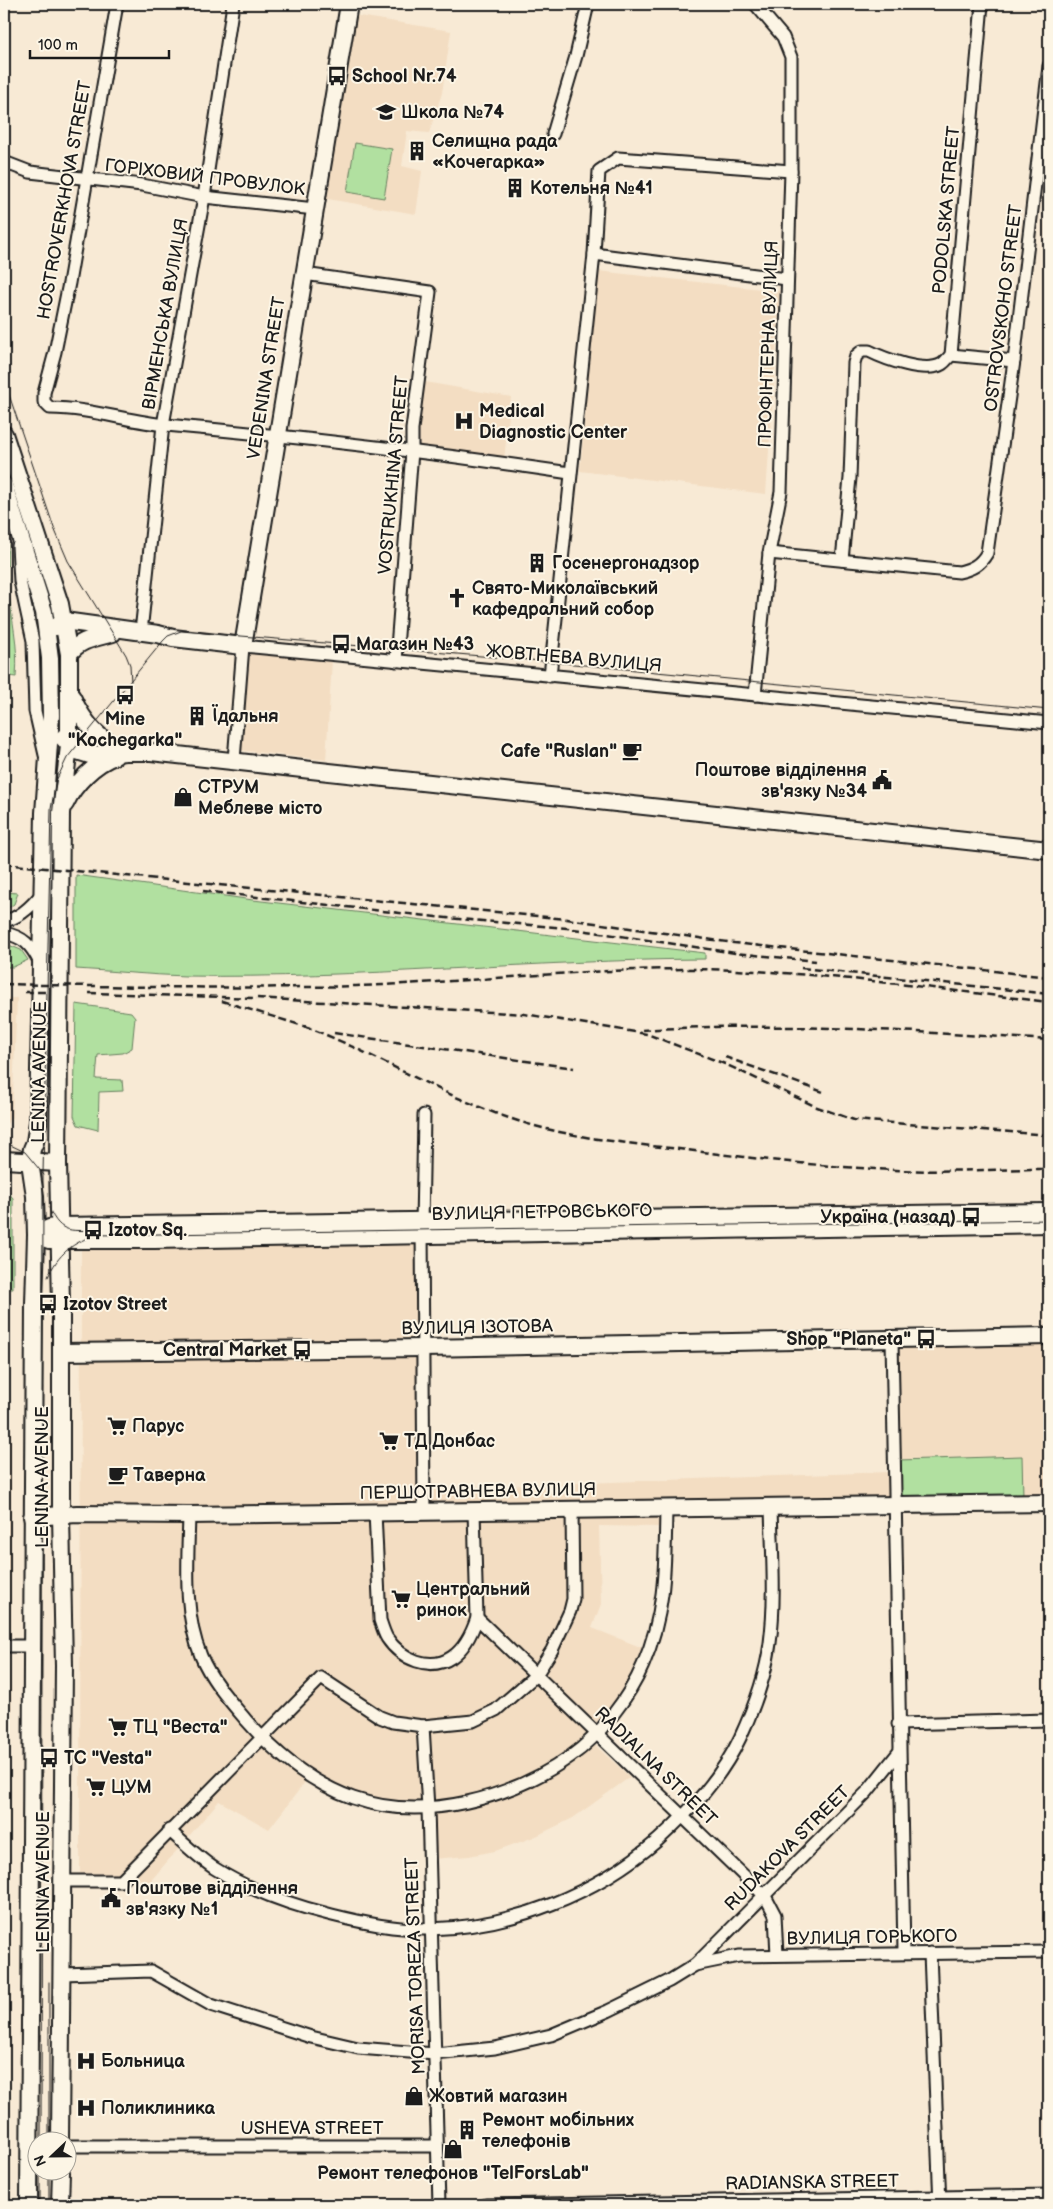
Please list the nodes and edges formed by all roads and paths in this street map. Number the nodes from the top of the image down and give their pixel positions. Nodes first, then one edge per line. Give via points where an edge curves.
1 (117, 4) edge
2 (233, 4) edge
3 (349, 4) edge
4 (588, 4) edge
5 (755, 4) edge
6 (982, 4) edge
7 (1049, 66) edge
8 (553, 134) dead end
9 (4, 162) edge
10 (791, 171) junction
11 (87, 180) junction
12 (204, 197) junction
13 (314, 209) junction
14 (594, 254) junction
15 (304, 274) junction
16 (787, 279) junction
17 (951, 355) junction
18 (1014, 361) junction
19 (162, 425) junction
20 (4, 434) edge
21 (277, 435) junction
22 (412, 451) junction
23 (570, 473) junction
24 (4, 485) edge
25 (17, 527) junction
26 (769, 553) junction
27 (842, 560) junction
28 (52, 578) junction
29 (64, 621) junction
30 (96, 627) junction
31 (135, 631) junction
32 (48, 642) junction
33 (243, 646) junction
34 (69, 654) junction
35 (396, 661) junction
36 (34, 669) junction
37 (550, 676) junction
38 (70, 693) junction
39 (755, 695) junction
40 (52, 716) junction
41 (1049, 723) edge
42 (104, 742) junction
43 (69, 746) junction
44 (126, 752) junction
45 (234, 760) junction
46 (49, 768) junction
47 (61, 813) junction
48 (1049, 850) edge
49 (42, 893) junction
50 (4, 921) edge
51 (4, 933) edge
52 (41, 965) junction
53 (424, 1115) dead end
54 (31, 1155) junction
55 (5, 1160) edge
56 (58, 1163) junction
57 (35, 1196) junction
58 (1049, 1212) edge
59 (1049, 1224) edge
60 (422, 1227) junction
61 (59, 1233) junction
62 (36, 1235) junction
63 (1049, 1336) edge
64 (892, 1340) junction
65 (424, 1348) junction
66 (62, 1352) junction
67 (1049, 1503) edge
68 (895, 1505) junction
69 (771, 1507) junction
70 (666, 1508) junction
71 (572, 1510) junction
72 (474, 1511) junction
73 (375, 1512) junction
74 (424, 1512) junction
75 (61, 1515) junction
76 (189, 1515) junction
77 (32, 1517) junction
78 (477, 1618) junction
79 (4, 1646) edge
80 (32, 1646) junction
81 (536, 1675) junction
82 (1049, 1720) edge
83 (898, 1724) junction
84 (423, 1726) junction
85 (596, 1733) junction
86 (261, 1737) junction
87 (899, 1752) junction
88 (428, 1808) junction
89 (684, 1817) junction
90 (169, 1830) junction
91 (62, 1881) junction
92 (766, 1896) junction
93 (431, 1929) junction
94 (904, 1952) junction
95 (1049, 1952) edge
96 (930, 1953) junction
97 (777, 1956) junction
98 (695, 1965) junction
99 (63, 1974) junction
100 (435, 2054) junction
101 (60, 2132) edge
102 (78, 2146) edge
103 (437, 2146) junction
104 (61, 2182) edge
105 (1049, 2195) edge
106 (940, 2201) edge
107 (29, 2205) edge
108 (60, 2205) edge
109 (439, 2205) edge
110 (486, 2205) edge

1 - 11 street, HOSTROVERKHOVA STREET
2 - 12 street, ВІРМЕНСЬКА ВУЛИЦЯ
3 - 13 main road, VEDENINA STREET
4 - 8 street
5 - 10 street, ПРОФІНТЕРНА ВУЛИЦЯ via 783,36 791,57
6 - 17 street, PODOLSKA STREET
7 - 18 street, OSTROVSKOHO STREET
9 - 11 street, ГОРІХОВИЙ ПРОВУЛОК via 30,172
10 - 14 street via 618,158 600,171
10 - 16 street, ПРОФІНТЕРНА ВУЛИЦЯ
11 - 12 street, ГОРІХОВИЙ ПРОВУЛОК via 142,185
11 - 19 street, HOSTROVERKHOVA STREET via 44,402 50,408
12 - 13 street, ГОРІХОВИЙ ПРОВУЛОК
12 - 19 street, ВІРМЕНСЬКА ВУЛИЦЯ
13 - 15 main road, VEDENINA STREET
14 - 16 street
14 - 23 street
15 - 21 main road, VEDENINA STREET
15 - 22 street, VOSTRUKHINA STREET via 430,292 413,419
16 - 26 street, ПРОФІНТЕРНА ВУЛИЦЯ via 781,492
17 - 18 street
17 - 27 street via 943,363 926,367 869,351 862,351 856,356
18 - 27 street, OSTROVSKOHO STREET via 987,553 980,564 959,572
19 - 21 street
19 - 31 street, ВІРМЕНСЬКА ВУЛИЦЯ
20 - 28 main road, LENINA AVENUE
21 - 22 street
21 - 33 main road, VEDENINA STREET
22 - 23 street
22 - 35 street, VOSTRUKHINA STREET
23 - 37 street
24 - 25 main road, LENINA AVENUE
25 - 32 main road, LENINA AVENUE via 44,612
25 - 36 street via 20,581 33,641
26 - 27 street
26 - 39 street, ПРОФІНТЕРНА ВУЛИЦЯ
28 - 29 main road, LENINA AVENUE
28 - 30 main road via 77,612
29 - 30 main road, ЖОВТНЕВА ВУЛИЦЯ
29 - 32 main road via 54,629
29 - 34 main road, LENINA AVENUE
30 - 31 main road, ЖОВТНЕВА ВУЛИЦЯ
31 - 33 main road, ЖОВТНЕВА ВУЛИЦЯ
31 - 34 main road via 87,639 74,646
32 - 36 street
32 - 40 main road, LENINA AVENUE
33 - 35 street, ЖОВТНЕВА ВУЛИЦЯ
33 - 45 street, VEDENINA STREET
34 - 38 main road, LENINA AVENUE
35 - 37 street, ЖОВТНЕВА ВУЛИЦЯ
36 - 46 street via 36,723
37 - 39 street, ЖОВТНЕВА ВУЛИЦЯ
38 - 42 main road via 79,714
38 - 43 main road, LENINA AVENUE
39 - 41 street, ЖОВТНЕВА ВУЛИЦЯ
40 - 43 main road
40 - 46 main road, LENINA AVENUE
42 - 43 main road via 82,740
42 - 44 main road
43 - 44 main road via 90,755
43 - 46 main road via 58,753
43 - 47 main road, LENINA AVENUE
44 - 45 main road
44 - 47 main road, LENINA AVENUE via 108,758 77,784
45 - 48 main road
46 - 49 main road, LENINA AVENUE
47 - 56 main road, LENINA AVENUE
49 - 50 street via 16,918
49 - 52 main road, LENINA AVENUE
51 - 52 street via 23,938
52 - 54 main road, LENINA AVENUE via 38,1122
53 - 60 street
54 - 55 main road
54 - 56 main road
54 - 57 main road, LENINA AVENUE
55 - 57 main road via 17,1163 25,1170
56 - 61 main road, LENINA AVENUE
57 - 62 main road, LENINA AVENUE
58 - 60 main road, ВУЛИЦЯ ПЕТРОВСЬКОГО
59 - 60 main road, ВУЛИЦЯ ПЕТРОВСЬКОГО
60 - 61 main road, ВУЛИЦЯ ПЕТРОВСЬКОГО via 154,1240
60 - 65 street
61 - 62 main road, ВУЛИЦЯ ПЕТРОВСЬКОГО via 44,1239
61 - 66 main road, LENINA AVENUE
62 - 77 main road, LENINA AVENUE
63 - 64 main road, ВУЛИЦЯ ІЗОТОВА
64 - 65 main road, ВУЛИЦЯ ІЗОТОВА
64 - 68 street
65 - 66 main road, ВУЛИЦЯ ІЗОТОВА
65 - 74 street
66 - 75 main road, LENINA AVENUE
67 - 68 main road, ПЕРШОТРАВНЕВА ВУЛИЦЯ
68 - 69 main road, ПЕРШОТРАВНЕВА ВУЛИЦЯ
68 - 83 street
69 - 70 main road, ПЕРШОТРАВНЕВА ВУЛИЦЯ
69 - 89 street via 773,1584 765,1671 739,1739 710,1787
70 - 71 main road, ПЕРШОТРАВНЕВА ВУЛИЦЯ
70 - 85 street via 664,1585 661,1613 653,1640 628,1693
71 - 72 main road, ПЕРШОТРАВНЕВА ВУЛИЦЯ
71 - 81 street via 573,1599 552,1650
72 - 74 main road, ПЕРШОТРАВНЕВА ВУЛИЦЯ
72 - 78 street
73 - 74 main road, ПЕРШОТРАВНЕВА ВУЛИЦЯ
73 - 76 main road, ПЕРШОТРАВНЕВА ВУЛИЦЯ
73 - 78 street via 380,1620 386,1637 396,1649 408,1658 426,1664 438,1663 451,1658 462,1648
75 - 76 main road, ПЕРШОТРАВНЕВА ВУЛИЦЯ
75 - 77 main road, ПЕРШОТРАВНЕВА ВУЛИЦЯ
75 - 91 main road, LENINA AVENUE via 64,1666
76 - 86 street via 189,1599 201,1656 215,1681
77 - 80 main road, LENINA AVENUE
78 - 81 street, RADIALNA STREET
79 - 80 street
80 - 107 main road, LENINA AVENUE
81 - 84 street via 496,1710 483,1717
81 - 85 street, RADIALNA STREET
82 - 83 street
83 - 87 street
84 - 86 street via 399,1724 380,1717 321,1678
84 - 88 street, MORISA TOREZA STREET
85 - 88 street via 572,1756 492,1796
85 - 89 street, RADIALNA STREET
86 - 88 street via 304,1772 354,1798 386,1806
86 - 90 street
87 - 92 street, RUDAKOVA STREET via 867,1792
87 - 94 street
88 - 93 street, MORISA TOREZA STREET
89 - 92 street, RADIALNA STREET
89 - 93 street via 605,1880 562,1900 512,1917
90 - 91 street via 121,1881
90 - 93 street via 214,1868 296,1906 374,1924
91 - 99 main road, LENINA AVENUE
92 - 97 street, RADIALNA STREET via 775,1915
92 - 98 street, RUDAKOVA STREET
93 - 100 street, MORISA TOREZA STREET
94 - 96 street, ВУЛИЦЯ ГОРЬКОГО
94 - 97 street, ВУЛИЦЯ ГОРЬКОГО
95 - 96 street, ВУЛИЦЯ ГОРЬКОГО
96 - 106 street
97 - 98 street, ВУЛИЦЯ ГОРЬКОГО via 739,1956
98 - 100 street via 616,2008 551,2035 495,2048
99 - 100 street via 151,1971 211,2005 311,2037 358,2048
99 - 101 main road, LENINA AVENUE
100 - 103 street, MORISA TOREZA STREET
102 - 103 street, USHEVA STREET
103 - 109 street, MORISA TOREZA STREET
104 - 108 main road
105 - 106 street, RADIANSKA STREET
106 - 110 street, RADIANSKA STREET

